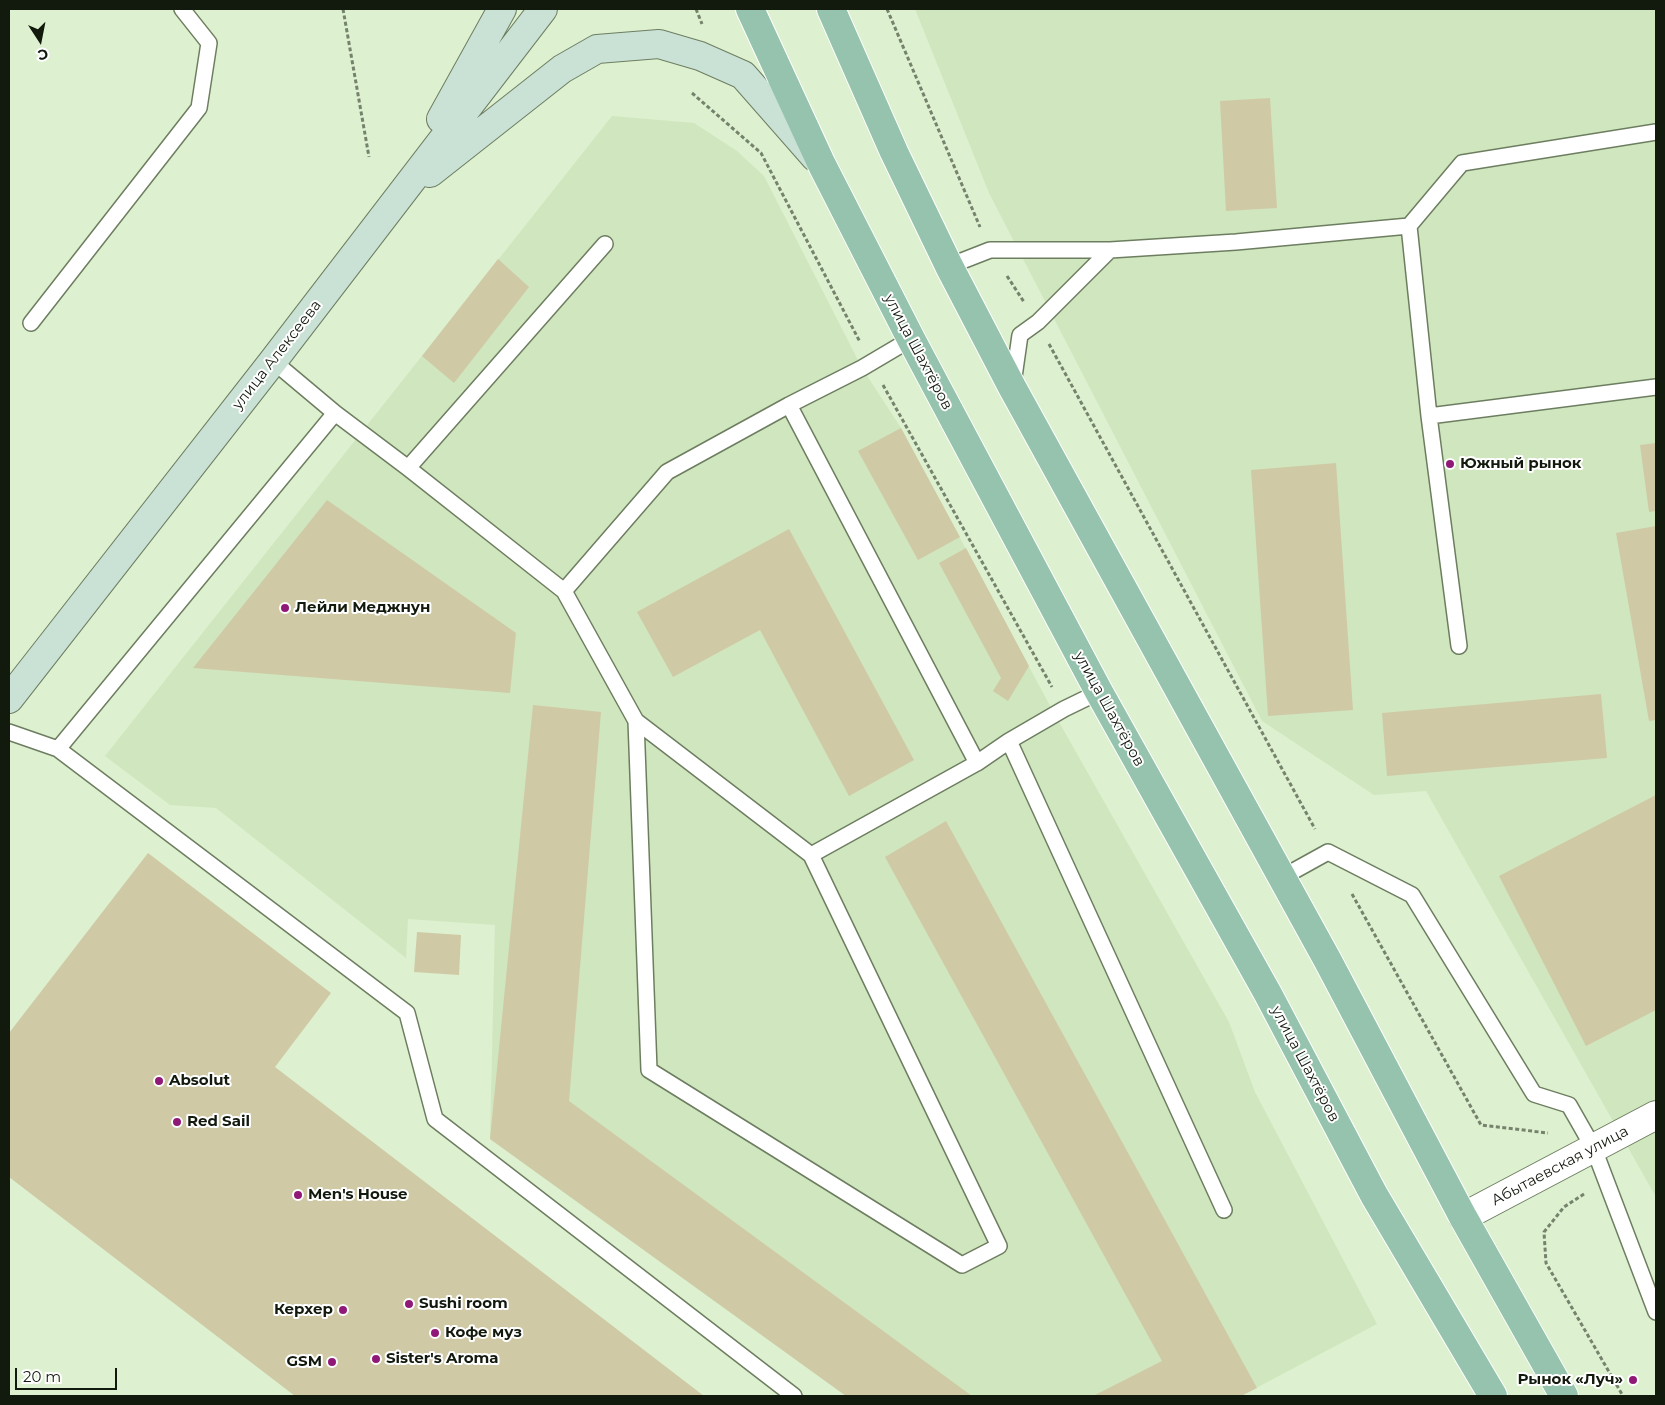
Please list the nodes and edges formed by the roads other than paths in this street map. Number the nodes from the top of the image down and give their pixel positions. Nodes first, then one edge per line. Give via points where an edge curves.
1 (182, 9) edge
2 (502, 9) edge
3 (543, 9) edge
4 (750, 9) edge
5 (830, 9) edge
6 (1656, 132) edge
7 (822, 165) junction
8 (398, 199) junction
9 (1409, 226) junction
10 (606, 244) dead end
11 (1110, 250) junction
12 (949, 266) junction
13 (31, 323) dead end
14 (911, 339) junction
15 (273, 361) junction
16 (1012, 387) junction
17 (1656, 387) edge
18 (789, 405) junction
19 (335, 413) junction
20 (1429, 416) junction
21 (408, 468) junction
22 (564, 591) junction
23 (1459, 646) dead end
24 (1098, 692) junction
25 (9, 699) edge
26 (636, 721) junction
27 (9, 732) edge
28 (1009, 741) junction
29 (58, 749) junction
30 (977, 763) junction
31 (811, 855) junction
32 (1281, 878) junction
33 (1656, 1115) edge
34 (1594, 1149) junction
35 (1224, 1210) dead end
36 (1463, 1217) junction
37 (1656, 1312) edge
38 (794, 1396) edge
39 (1493, 1396) edge
40 (1564, 1396) edge

1 - 13 lane via 209,43 199,108
2 - 8 street
3 - 8 street, улица Алексеева
4 - 7 main road, улица Шахтёров
5 - 12 main road
6 - 9 lane via 1462,162
7 - 8 street via 743,75 700,56 659,44 597,49 562,69
7 - 14 main road, улица Шахтёров
8 - 15 street, улица Алексеева
9 - 11 lane
9 - 20 lane
10 - 21 lane
11 - 12 lane via 990,250
11 - 16 lane via 1038,322 1020,335
12 - 16 main road
14 - 18 lane
14 - 24 main road, улица Шахтёров
15 - 19 lane
15 - 25 street, улица Алексеева
16 - 32 main road
17 - 20 lane
18 - 22 lane via 667,472
18 - 30 lane
19 - 21 lane
19 - 29 lane
20 - 23 lane
21 - 22 lane
22 - 26 lane
24 - 28 lane
24 - 39 main road, улица Шахтёров via 1268,994 1374,1195
26 - 31 lane
26 - 31 lane via 649,1070 962,1265 999,1246
27 - 29 lane
28 - 30 lane
28 - 35 lane
29 - 38 lane via 406,1013 435,1120
30 - 31 lane
32 - 34 lane via 1328,852 1412,895 1534,1094 1569,1105
32 - 36 main road
33 - 34 street, Абытаевская улица
34 - 36 street, Абытаевская улица
34 - 37 lane
36 - 40 main road

